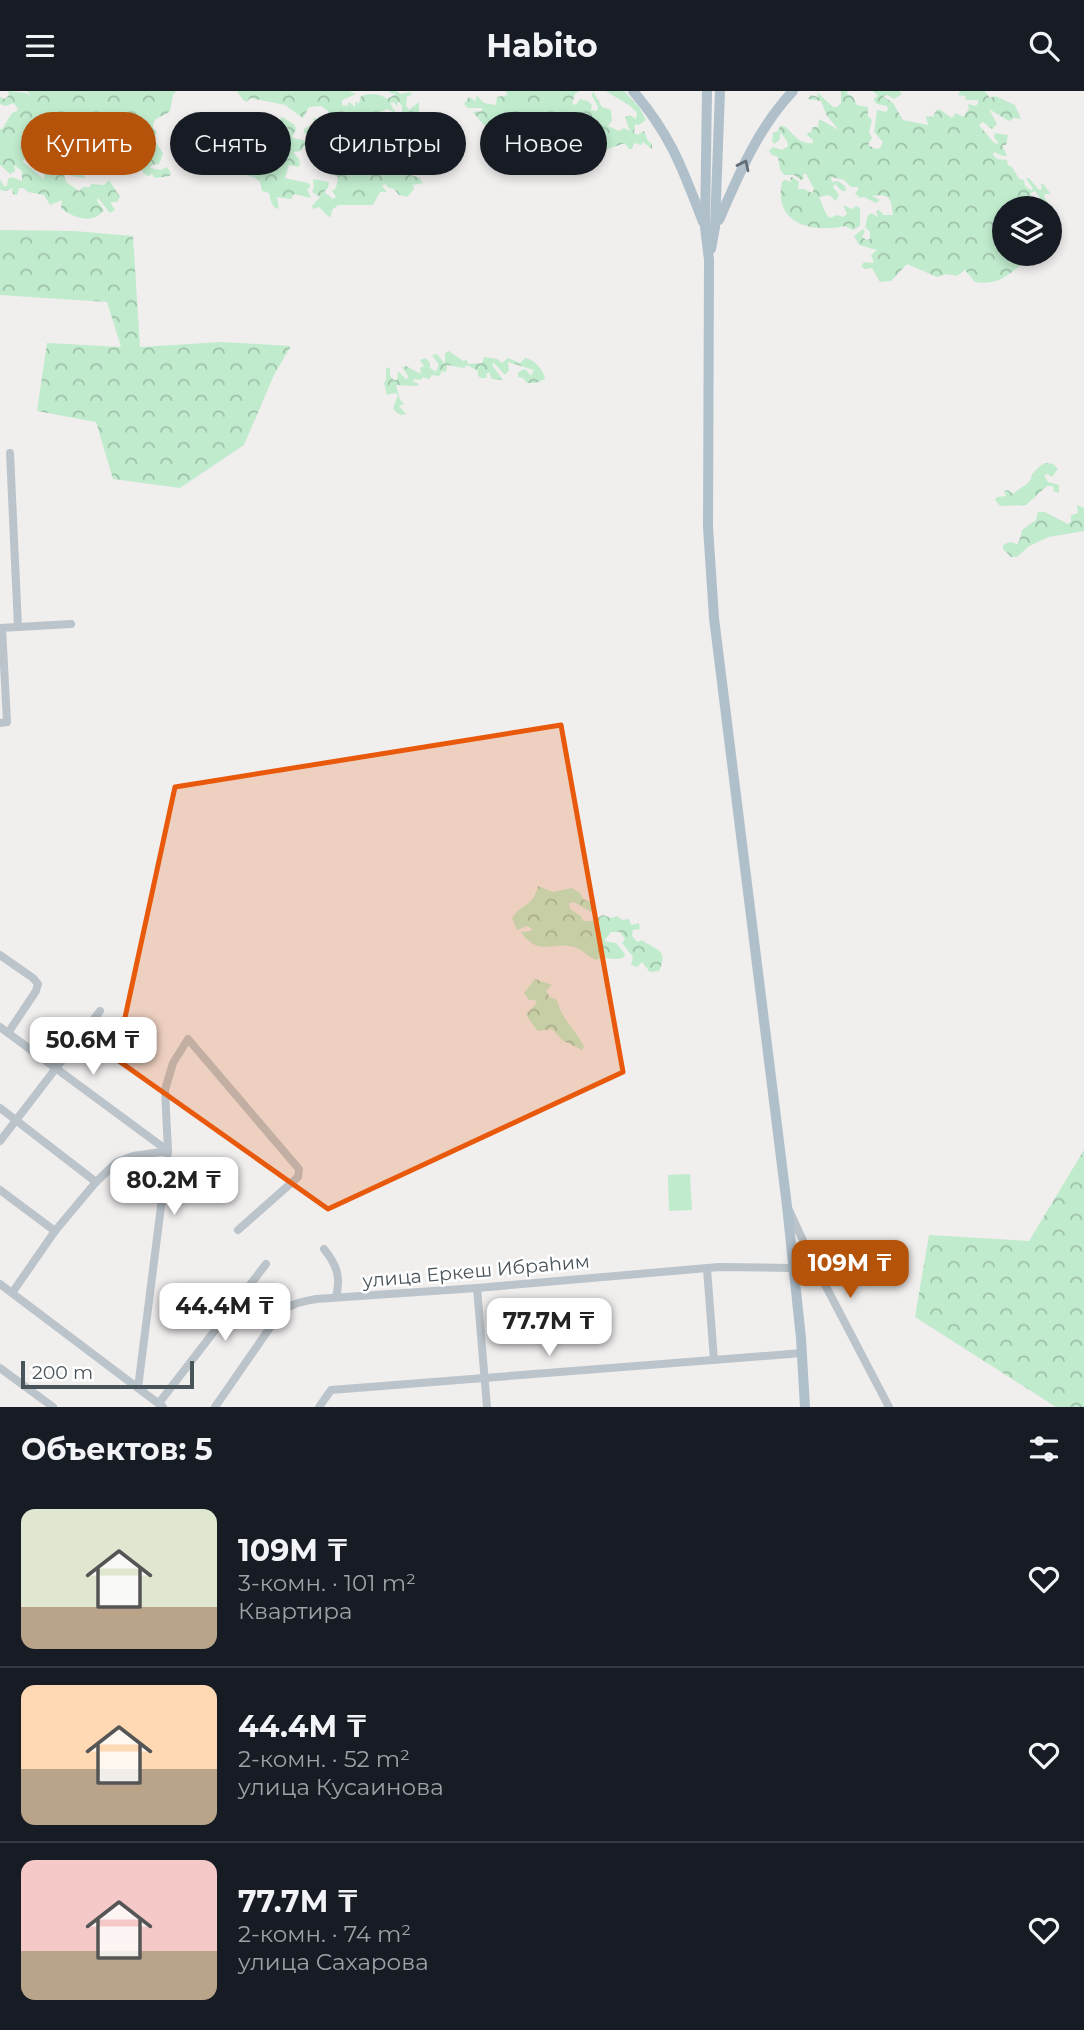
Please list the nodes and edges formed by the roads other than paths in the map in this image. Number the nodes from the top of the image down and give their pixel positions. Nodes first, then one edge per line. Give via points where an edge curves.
1 (634, 91) edge
2 (708, 91) edge
3 (720, 91) edge
4 (793, 91) edge
5 (710, 227) junction
6 (10, 453) dead end
7 (71, 624) dead end
8 (18, 627) junction
9 (1, 628) edge
10 (0, 723) edge
11 (0, 955) edge
12 (100, 1011) dead end
13 (0, 1027) edge
14 (8, 1033) junction
15 (56, 1068) junction
16 (0, 1108) edge
17 (15, 1121) junction
18 (0, 1141) edge
19 (168, 1151) junction
20 (96, 1182) junction
21 (0, 1190) edge
22 (787, 1206) junction
23 (239, 1230) dead end
24 (55, 1231) junction
25 (324, 1249) dead end
26 (266, 1265) dead end
27 (792, 1268) junction
28 (707, 1269) junction
29 (0, 1284) edge
30 (477, 1288) junction
31 (12, 1293) junction
32 (336, 1297) junction
33 (802, 1353) junction
34 (714, 1360) junction
35 (0, 1368) edge
36 (484, 1378) junction
37 (138, 1388) junction
38 (161, 1405) edge
39 (53, 1407) edge
40 (215, 1407) edge
41 (319, 1407) edge
42 (487, 1407) edge
43 (805, 1407) edge
44 (890, 1407) edge

1 - 5 main road via 674,147
2 - 5 main road
3 - 5 main road
5 -> 4 main road via 767,123
5 - 22 main road via 708,527 714,618
6 - 8 street
7 - 8 street
8 - 9 street
9 - 10 street via 7,722
11 - 14 street via 38,984
12 - 15 street
13 - 14 street
14 - 15 street
15 - 17 street
15 - 19 street
16 - 17 street
17 - 18 street
17 - 20 street
19 - 20 street via 117,1162
19 - 23 street via 166,1090 173,1063 188,1039 299,1169 298,1177
19 - 37 street
20 - 24 street
21 - 24 street
22 - 27 main road
22 - 44 street
24 - 31 street
25 - 32 street via 339,1276
26 - 38 street
27 - 28 street, улица Еркеш Ибраһим
27 - 33 main road
28 - 30 street, улица Еркеш Ибраһим
28 - 34 street
29 - 31 street
30 - 32 street, улица Еркеш Ибраһим
30 - 36 street
31 - 37 street
32 - 40 street, улица Еркеш Ибраһим via 286,1308
33 - 34 street
33 - 43 main road
34 - 36 street
35 - 39 street
36 - 41 street via 331,1390
36 - 42 street
37 - 38 street

